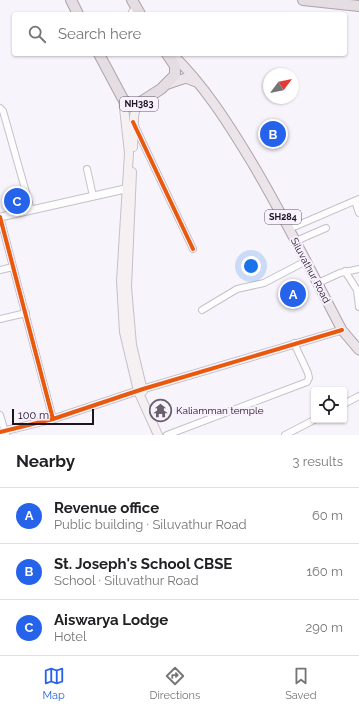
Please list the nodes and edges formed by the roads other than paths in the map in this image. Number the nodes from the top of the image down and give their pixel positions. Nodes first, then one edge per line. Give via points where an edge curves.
1 (303, 0) edge
2 (346, 0) edge
3 (359, 0) edge
4 (72, 1) edge
5 (359, 6) edge
6 (79, 12) edge
7 (100, 56) edge
8 (168, 56) edge
9 (174, 56) edge
10 (165, 85) junction
11 (201, 87) junction
12 (123, 99) junction
13 (136, 105) junction
14 (0, 108) edge
15 (133, 122) junction
16 (87, 169) dead end
17 (125, 189) junction
18 (93, 196) junction
19 (357, 200) edge
20 (31, 210) junction
21 (359, 213) edge
22 (0, 217) edge
23 (289, 228) junction
24 (326, 228) dead end
25 (296, 241) junction
26 (193, 249) dead end
27 (306, 261) junction
28 (125, 264) junction
29 (13, 267) junction
30 (359, 269) edge
31 (0, 270) edge
32 (345, 272) junction
33 (318, 283) junction
34 (359, 307) edge
35 (202, 310) dead end
36 (26, 313) junction
37 (0, 319) edge
38 (342, 330) junction
39 (294, 344) junction
40 (359, 350) edge
41 (141, 393) junction
42 (359, 396) edge
43 (347, 402) edge
44 (0, 415) edge
45 (53, 419) junction
46 (311, 422) edge
47 (4, 433) edge
48 (158, 435) edge
49 (167, 435) edge
50 (285, 435) edge

1 - 5 highway
2 - 3 highway
4 - 6 highway
7 - 12 highway, NH383
8 - 10 highway, NH383 via 175,69 175,75
9 - 11 main road, Siluvathur Road / SH284
10 - 11 main road, Siluvathur Road / SH284 via 186,78 192,79
10 - 13 highway, NH383
11 - 23 main road, Siluvathur Road / SH284 via 232,129
12 - 13 highway, NH383
12 - 17 main road via 129,153
13 - 15 main road
14 - 20 street
15 - 26 street
15 - 28 main road
16 - 18 street
17 - 18 street
17 - 28 main road
18 - 20 street
19 - 21 street
19 - 23 street
20 - 22 street
22 - 29 street
23 - 25 main road, Siluvathur Road / SH284
24 - 25 street
25 - 27 main road, Siluvathur Road / SH284
27 - 33 main road, Siluvathur Road / SH284
27 - 35 street via 264,283 237,289
28 - 41 main road via 121,303 124,332
29 - 31 street
29 - 36 street
30 - 32 street
32 - 33 street
32 - 34 street via 358,290
33 - 38 main road, Siluvathur Road / SH284
36 - 37 street
36 - 45 street
38 - 39 street
38 - 40 main road, Siluvathur Road / SH284
39 - 41 street
39 - 49 street via 308,373 307,382
41 - 45 street
41 - 48 main road
42 - 43 street
44 - 47 street
45 - 47 street
46 - 50 street

